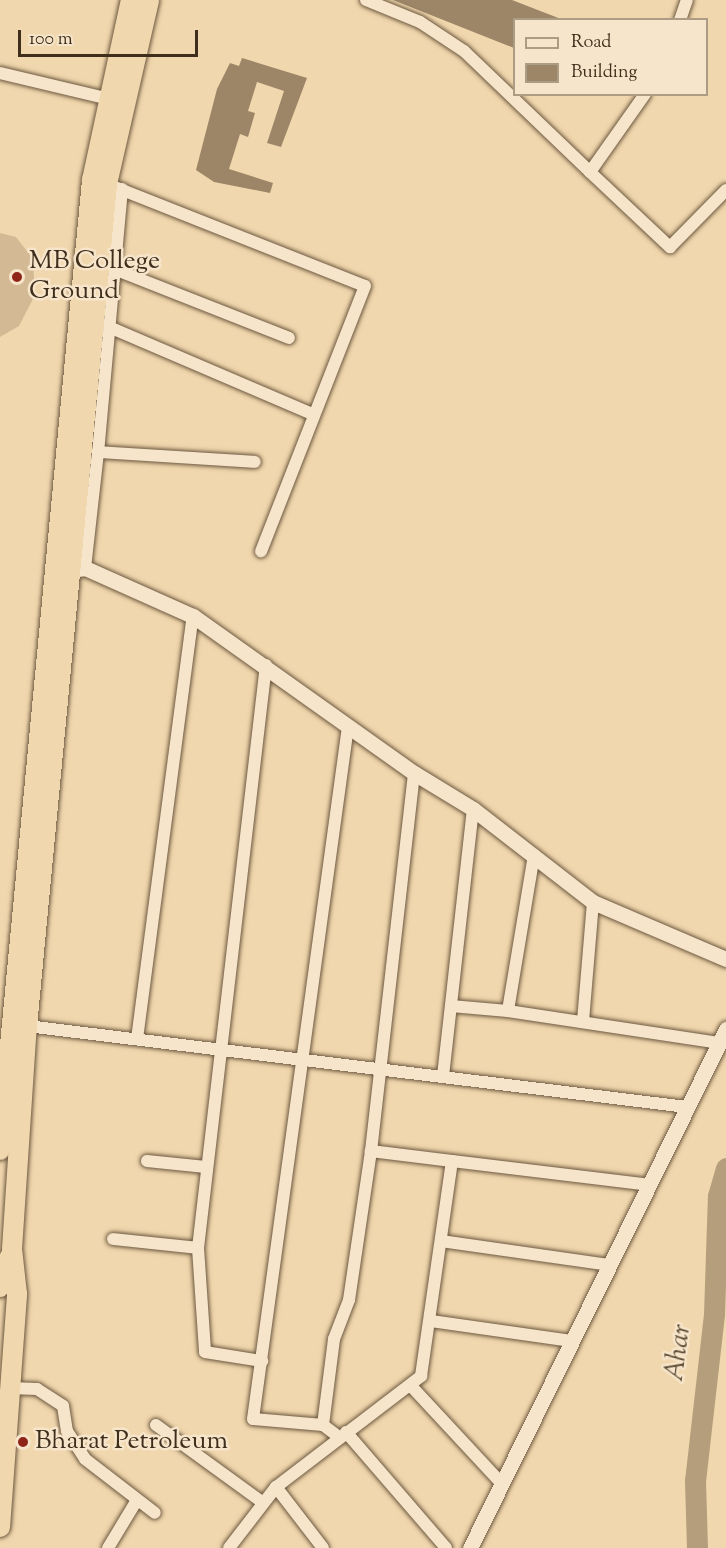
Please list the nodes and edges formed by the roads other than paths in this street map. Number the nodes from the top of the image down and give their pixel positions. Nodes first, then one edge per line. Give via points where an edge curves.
1 (131, 0) edge
2 (149, 0) edge
3 (366, 0) edge
4 (687, 0) edge
5 (681, 18) edge
6 (0, 73) edge
7 (644, 96) edge
8 (105, 98) junction
9 (590, 172) junction
10 (115, 186) junction
11 (726, 190) edge
12 (114, 268) junction
13 (109, 327) junction
14 (290, 338) dead end
15 (314, 415) junction
16 (98, 452) junction
17 (255, 462) dead end
18 (261, 551) dead end
19 (78, 569) junction
20 (193, 616) junction
21 (266, 665) junction
22 (47, 717) junction
23 (348, 726) junction
24 (414, 773) junction
25 (474, 809) junction
26 (534, 855) junction
27 (593, 902) junction
28 (726, 959) edge
29 (451, 1006) junction
30 (508, 1011) junction
31 (583, 1021) junction
32 (20, 1025) junction
33 (723, 1036) edge
34 (137, 1039) junction
35 (218, 1051) junction
36 (301, 1063) junction
37 (380, 1071) junction
38 (443, 1076) junction
39 (687, 1107) junction
40 (0, 1150) edge
41 (371, 1151) junction
42 (147, 1161) dead end
43 (452, 1161) junction
44 (206, 1167) junction
45 (649, 1185) junction
46 (113, 1239) dead end
47 (441, 1241) junction
48 (198, 1248) junction
49 (12, 1249) junction
50 (610, 1265) junction
51 (0, 1287) edge
52 (431, 1322) junction
53 (572, 1341) junction
54 (262, 1361) junction
55 (412, 1387) junction
56 (10, 1388) junction
57 (156, 1425) dead end
58 (322, 1425) junction
59 (342, 1434) junction
60 (502, 1484) junction
61 (276, 1487) junction
62 (137, 1500) junction
63 (262, 1502) junction
64 (155, 1513) dead end
65 (0, 1527) edge
66 (108, 1548) edge
67 (229, 1548) edge
68 (323, 1548) edge
69 (446, 1548) edge
70 (470, 1548) edge

1 - 8 highway
2 - 10 highway
3 - 9 street via 420,22 464,51
4 - 5 street
6 - 8 street
7 - 9 street
8 - 22 highway via 92,180
9 - 11 street via 670,247
10 - 12 street
10 - 15 street via 363,284
10 - 19 highway
12 - 13 street
12 - 14 street
13 - 15 street
13 - 16 street
15 - 18 street
16 - 17 street
16 - 19 street
19 - 20 street
19 - 22 highway
20 - 21 street
20 - 34 street
21 - 23 street
21 - 35 street
22 - 32 highway
23 - 24 street
23 - 36 street
24 - 25 street
24 - 37 street
25 - 26 street
25 - 29 street
26 - 27 street
26 - 30 street
27 - 28 street
27 - 31 street
29 - 30 street
29 - 38 street
30 - 31 street
31 - 33 street
32 - 34 street
32 - 40 highway
32 - 49 highway
33 - 39 street
34 - 35 street
35 - 36 street
35 - 44 street
36 - 37 street
36 - 54 street
37 - 38 street
37 - 41 street
38 - 39 street
39 - 45 street
41 - 43 street
41 - 58 street via 349,1300 334,1339
42 - 44 street
43 - 45 street
43 - 47 street
44 - 48 street
45 - 50 street
46 - 48 street
47 - 50 street
47 - 52 street
48 - 54 street via 205,1352
49 - 51 highway
49 - 56 highway via 17,1294
50 - 53 street
52 - 53 street
52 - 55 street via 421,1376
53 - 60 street
54 - 58 street via 253,1419
55 - 59 street
55 - 60 street
56 - 62 street via 37,1389 63,1406 73,1443
56 - 65 highway
57 - 63 street
58 - 59 street
59 - 61 street
59 - 69 street
60 - 70 street
61 - 63 street
61 - 68 street
62 - 64 street
62 - 66 street
63 - 67 street

